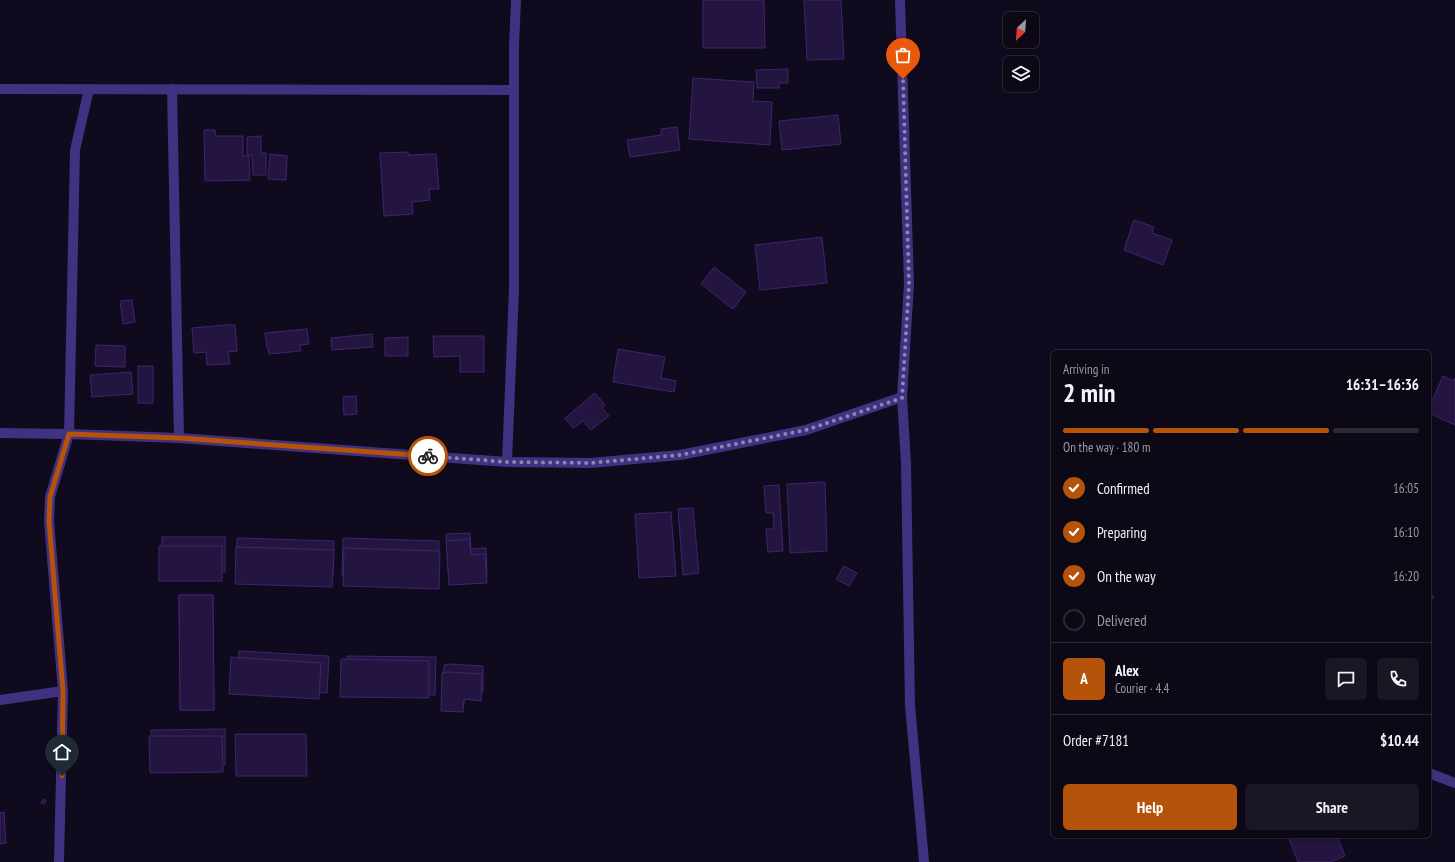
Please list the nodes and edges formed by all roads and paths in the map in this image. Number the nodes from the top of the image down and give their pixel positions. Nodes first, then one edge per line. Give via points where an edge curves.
1 (516, 0) edge
2 (900, 0) edge
3 (0, 89) edge
4 (89, 89) junction
5 (172, 89) junction
6 (514, 90) junction
7 (902, 398) junction
8 (0, 433) edge
9 (69, 434) junction
10 (179, 438) junction
11 (507, 462) junction
12 (63, 691) junction
13 (0, 700) edge
14 (1431, 774) edge
15 (1455, 783) edge
16 (60, 862) edge
17 (924, 862) edge

1 - 6 street
2 - 7 street via 909,284
3 - 4 street
4 - 5 street
4 - 9 street via 74,150
5 - 6 street
5 - 10 street
6 - 11 street via 514,289
7 - 11 street via 806,430 680,455 590,463
7 - 17 street via 906,464 910,705
8 - 9 street
9 - 10 street
9 - 12 street via 50,497 49,521
10 - 11 street
12 - 13 street
12 - 16 street
14 - 15 street

